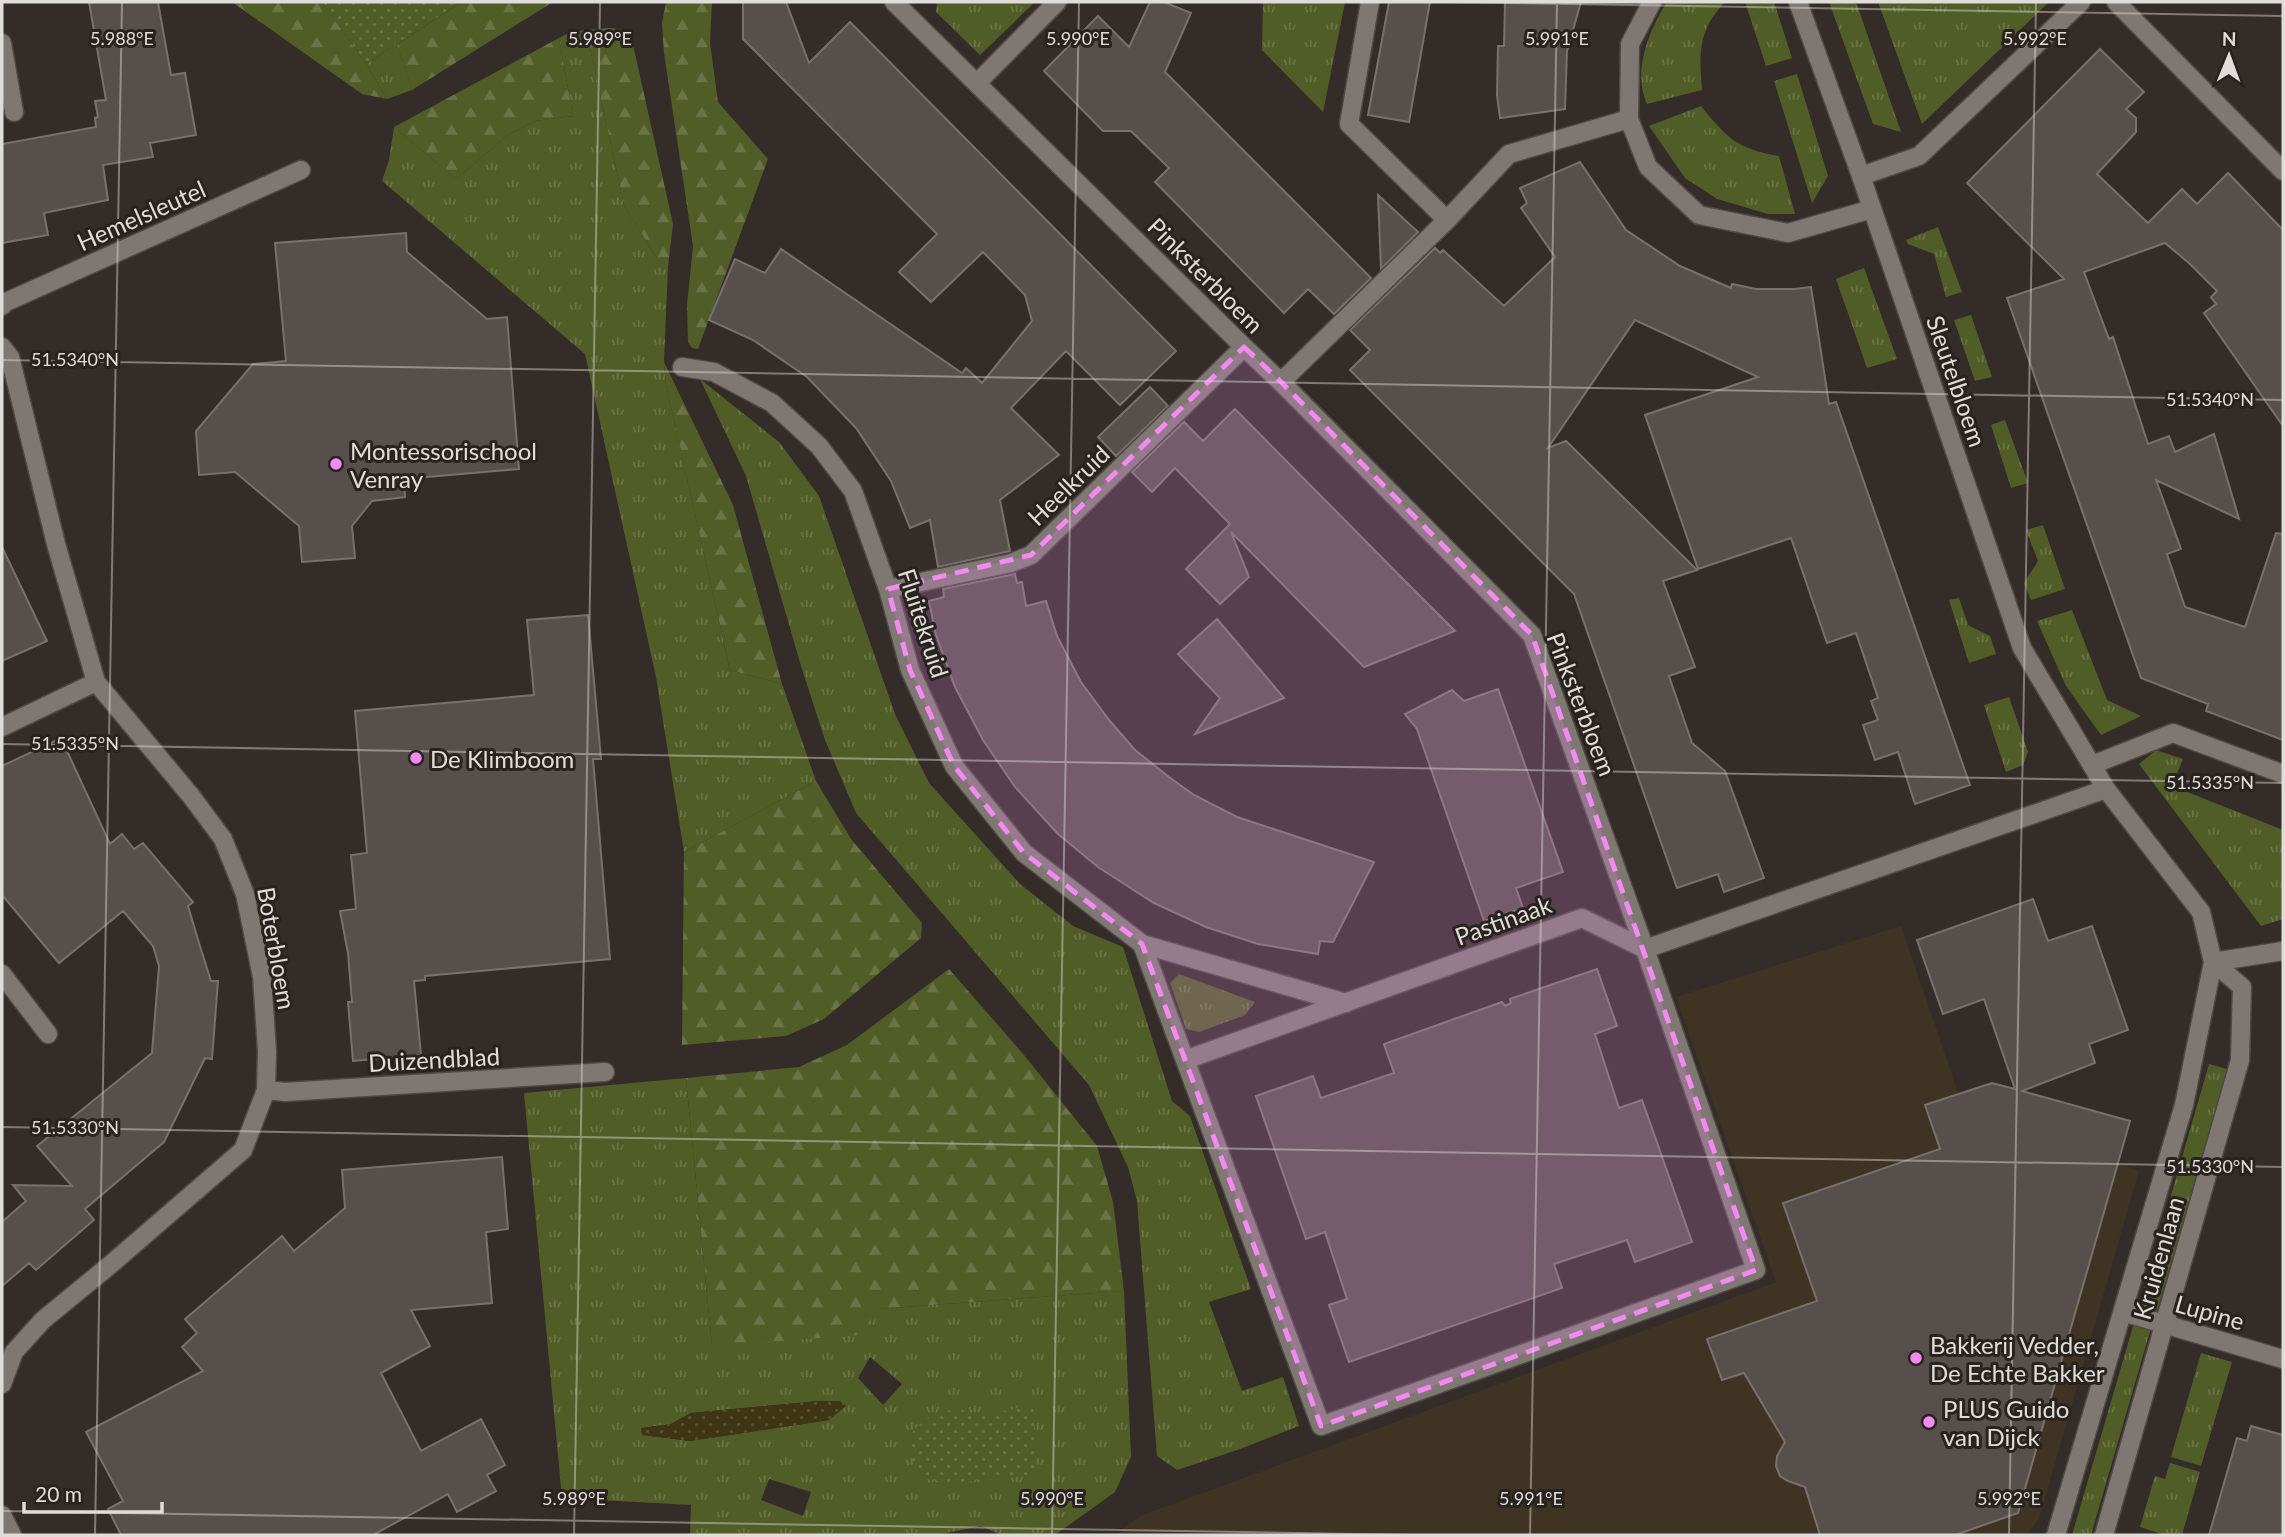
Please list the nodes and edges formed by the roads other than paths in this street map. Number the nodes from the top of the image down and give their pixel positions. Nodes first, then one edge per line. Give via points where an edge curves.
1 (894, 2) edge
2 (1057, 2) edge
3 (1370, 2) edge
4 (1652, 2) edge
5 (1798, 2) edge
6 (2081, 2) edge
7 (2116, 2) edge
8 (2, 43) edge
9 (977, 82) junction
10 (14, 113) dead end
11 (1629, 119) junction
12 (301, 170) dead end
13 (2283, 171) edge
14 (1861, 176) junction
15 (1872, 209) junction
16 (1447, 220) junction
17 (2, 306) edge
18 (2, 347) edge
19 (1244, 347) junction
20 (682, 366) dead end
21 (1281, 382) junction
22 (888, 589) junction
23 (96, 682) junction
24 (2, 727) edge
25 (2092, 765) junction
26 (2283, 774) edge
27 (2106, 789) junction
28 (1142, 944) junction
29 (1645, 949) junction
30 (2283, 951) edge
31 (2214, 962) junction
32 (2, 974) edge
33 (1346, 1003) junction
34 (48, 1034) dead end
35 (1185, 1060) junction
36 (605, 1072) dead end
37 (266, 1090) junction
38 (2123, 1312) junction
39 (2165, 1324) junction
40 (8, 1348) edge
41 (2283, 1359) edge
42 (2, 1384) edge
43 (2, 1515) edge
44 (12, 1535) edge
45 (2056, 1535) edge
46 (2104, 1535) edge

1 - 9 street, Pinksterbloem
2 - 9 street
3 - 16 street via 1349,124
4 - 11 street via 1630,44
5 - 14 street, Sleutelbloem
6 - 14 street via 1919,156
7 - 13 street
8 - 10 street
9 - 19 street, Pinksterbloem
11 - 15 street via 1648,167 1699,215 1787,233
11 - 16 street via 1509,154
12 - 17 street, Hemelsleutel
14 - 15 street, Sleutelbloem
15 - 25 street, Sleutelbloem via 2022,648
16 - 21 street
18 - 23 street, Boterbloem via 10,357 55,544
19 - 21 street, Pinksterbloem
19 - 22 street, Heelkruid via 1031,555
20 - 22 street, Fluitekruid via 714,372 772,403 819,446 853,491
21 - 29 street, Pinksterbloem via 1532,635
22 - 28 street, Fluitekruid via 910,670 954,766 1024,853
23 - 24 street
23 - 37 street, Boterbloem via 223,839 245,894 262,977
25 - 26 street via 2172,733
25 - 27 street, Sleutelbloem
27 - 29 street
27 - 31 street, Sleutelbloem via 2202,912
28 - 33 street, Fluitekruid
28 - 35 street
29 - 33 street, Pastinaak via 1582,918
29 - 35 street via 1756,1270 1315,1428
30 - 31 street
31 - 38 street, Kruidenlaan via 2184,1105
31 - 39 street, Kruidenlaan via 2242,987 2239,1059
32 - 34 street
33 - 35 street, Pastinaak
36 - 37 street, Duizendblad
37 - 40 street, Boterbloem via 243,1150
38 - 39 street, Lupine
38 - 45 street, Kruidenlaan
39 - 41 street, Lupine
39 - 46 street, Kruidenlaan
40 - 42 street, Boterbloem
43 - 44 street

